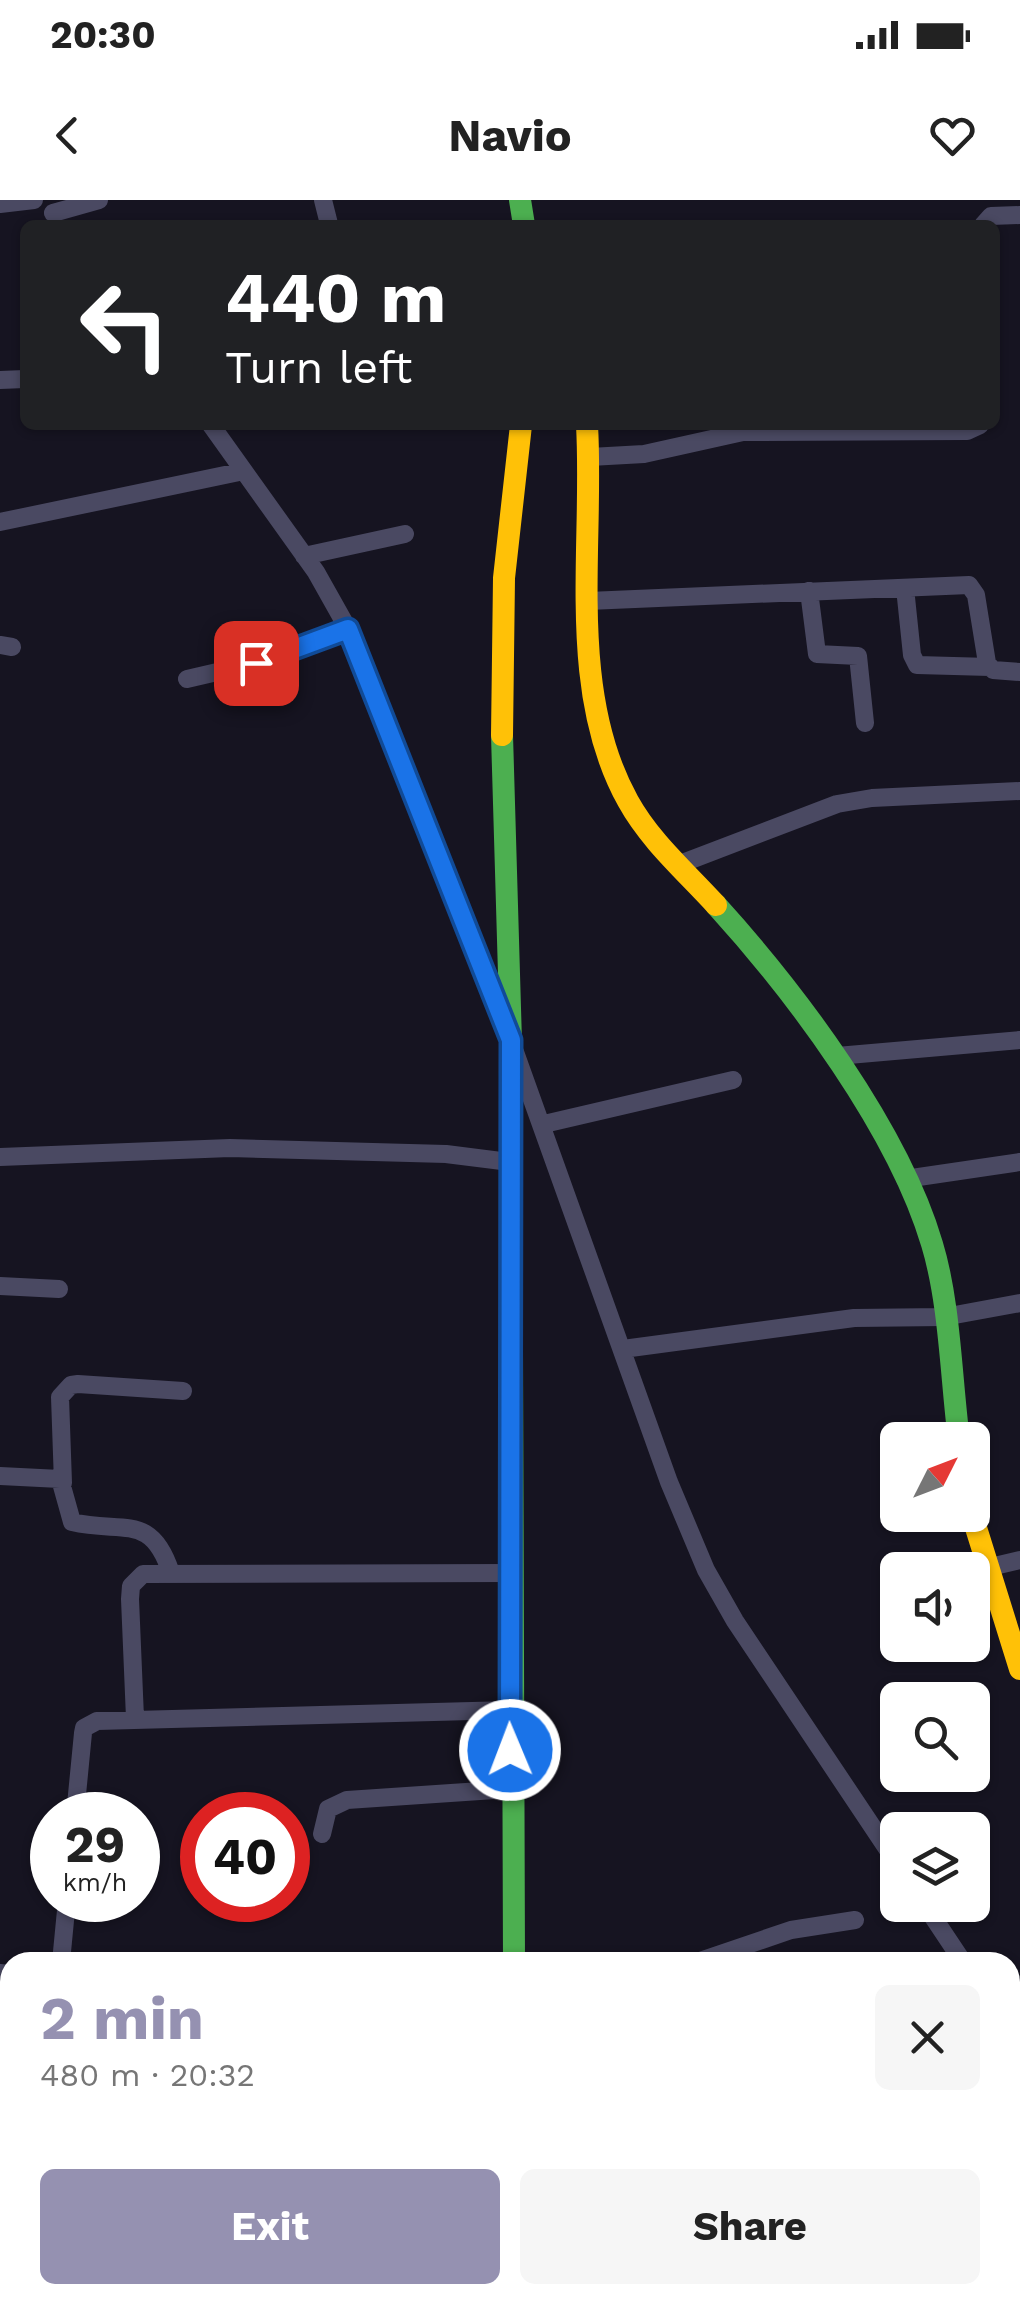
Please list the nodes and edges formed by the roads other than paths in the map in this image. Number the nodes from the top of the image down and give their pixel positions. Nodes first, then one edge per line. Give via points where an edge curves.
1 (34, 200) edge
2 (100, 200) edge
3 (0, 204) edge
4 (53, 213) edge
5 (1020, 215) edge
6 (987, 220) edge
7 (215, 430) edge
8 (520, 430) edge
9 (587, 430) edge
10 (834, 430) edge
11 (590, 457) junction
12 (244, 471) junction
13 (0, 522) edge
14 (405, 534) dead end
15 (304, 556) junction
16 (905, 588) junction
17 (809, 591) junction
18 (588, 601) junction
19 (348, 629) junction
20 (990, 667) junction
21 (1020, 672) edge
22 (187, 679) dead end
23 (865, 724) dead end
24 (1020, 791) edge
25 (680, 864) junction
26 (511, 1040) junction
27 (1020, 1040) edge
28 (837, 1056) junction
29 (733, 1080) dead end
30 (544, 1124) junction
31 (0, 1157) edge
32 (510, 1162) junction
33 (1020, 1162) edge
34 (905, 1178) junction
35 (0, 1286) edge
36 (59, 1289) dead end
37 (1020, 1303) edge
38 (944, 1316) junction
39 (623, 1349) junction
40 (184, 1391) dead end
41 (957, 1422) edge
42 (0, 1476) edge
43 (64, 1483) junction
44 (1020, 1560) edge
45 (990, 1567) edge
46 (510, 1573) junction
47 (171, 1574) junction
48 (990, 1580) edge
49 (1020, 1669) edge
50 (510, 1710) junction
51 (135, 1718) junction
52 (511, 1788) junction
53 (77, 1792) edge
54 (322, 1834) dead end
55 (880, 1838) edge
56 (855, 1920) dead end
57 (65, 1922) edge
58 (936, 1922) edge
59 (62, 1952) edge
60 (514, 1952) edge
61 (725, 1952) edge
62 (956, 1952) edge

1 - 3 street
2 - 4 street
5 - 6 street
7 - 12 street
8 - 26 street via 507,501 501,726
9 - 11 street
10 - 11 street via 743,432 644,454
11 - 18 street
12 - 13 street
12 - 15 street
14 - 15 street
15 - 19 street
16 - 17 street
16 - 20 street via 974,588
16 - 20 street via 916,665
17 - 18 street
17 - 23 street via 817,654 858,656
18 - 25 street via 600,717 618,780 641,820
19 - 22 street via 256,663
19 - 26 street
20 - 21 street
24 - 25 street via 838,804
25 - 28 street
26 - 30 street
26 - 32 street
27 - 28 street
28 - 34 street
29 - 30 street
30 - 39 street
31 - 32 street via 230,1148
32 - 46 street
33 - 34 street
34 - 38 street via 932,1238
35 - 36 street
37 - 38 street
38 - 39 street via 854,1318
38 - 41 street
39 - 55 street via 712,1581
40 - 43 street via 66,1388 60,1396
42 - 43 street via 56,1477
43 - 47 street via 72,1522 153,1536
44 - 45 street
46 - 47 street
46 - 50 street
47 - 51 street via 143,1574 131,1586
48 - 49 street
50 - 51 street
50 - 52 street
51 - 53 street via 84,1728
52 - 54 street via 346,1800 328,1809
52 - 60 street
56 - 61 street via 790,1930
57 - 59 street
58 - 62 street

